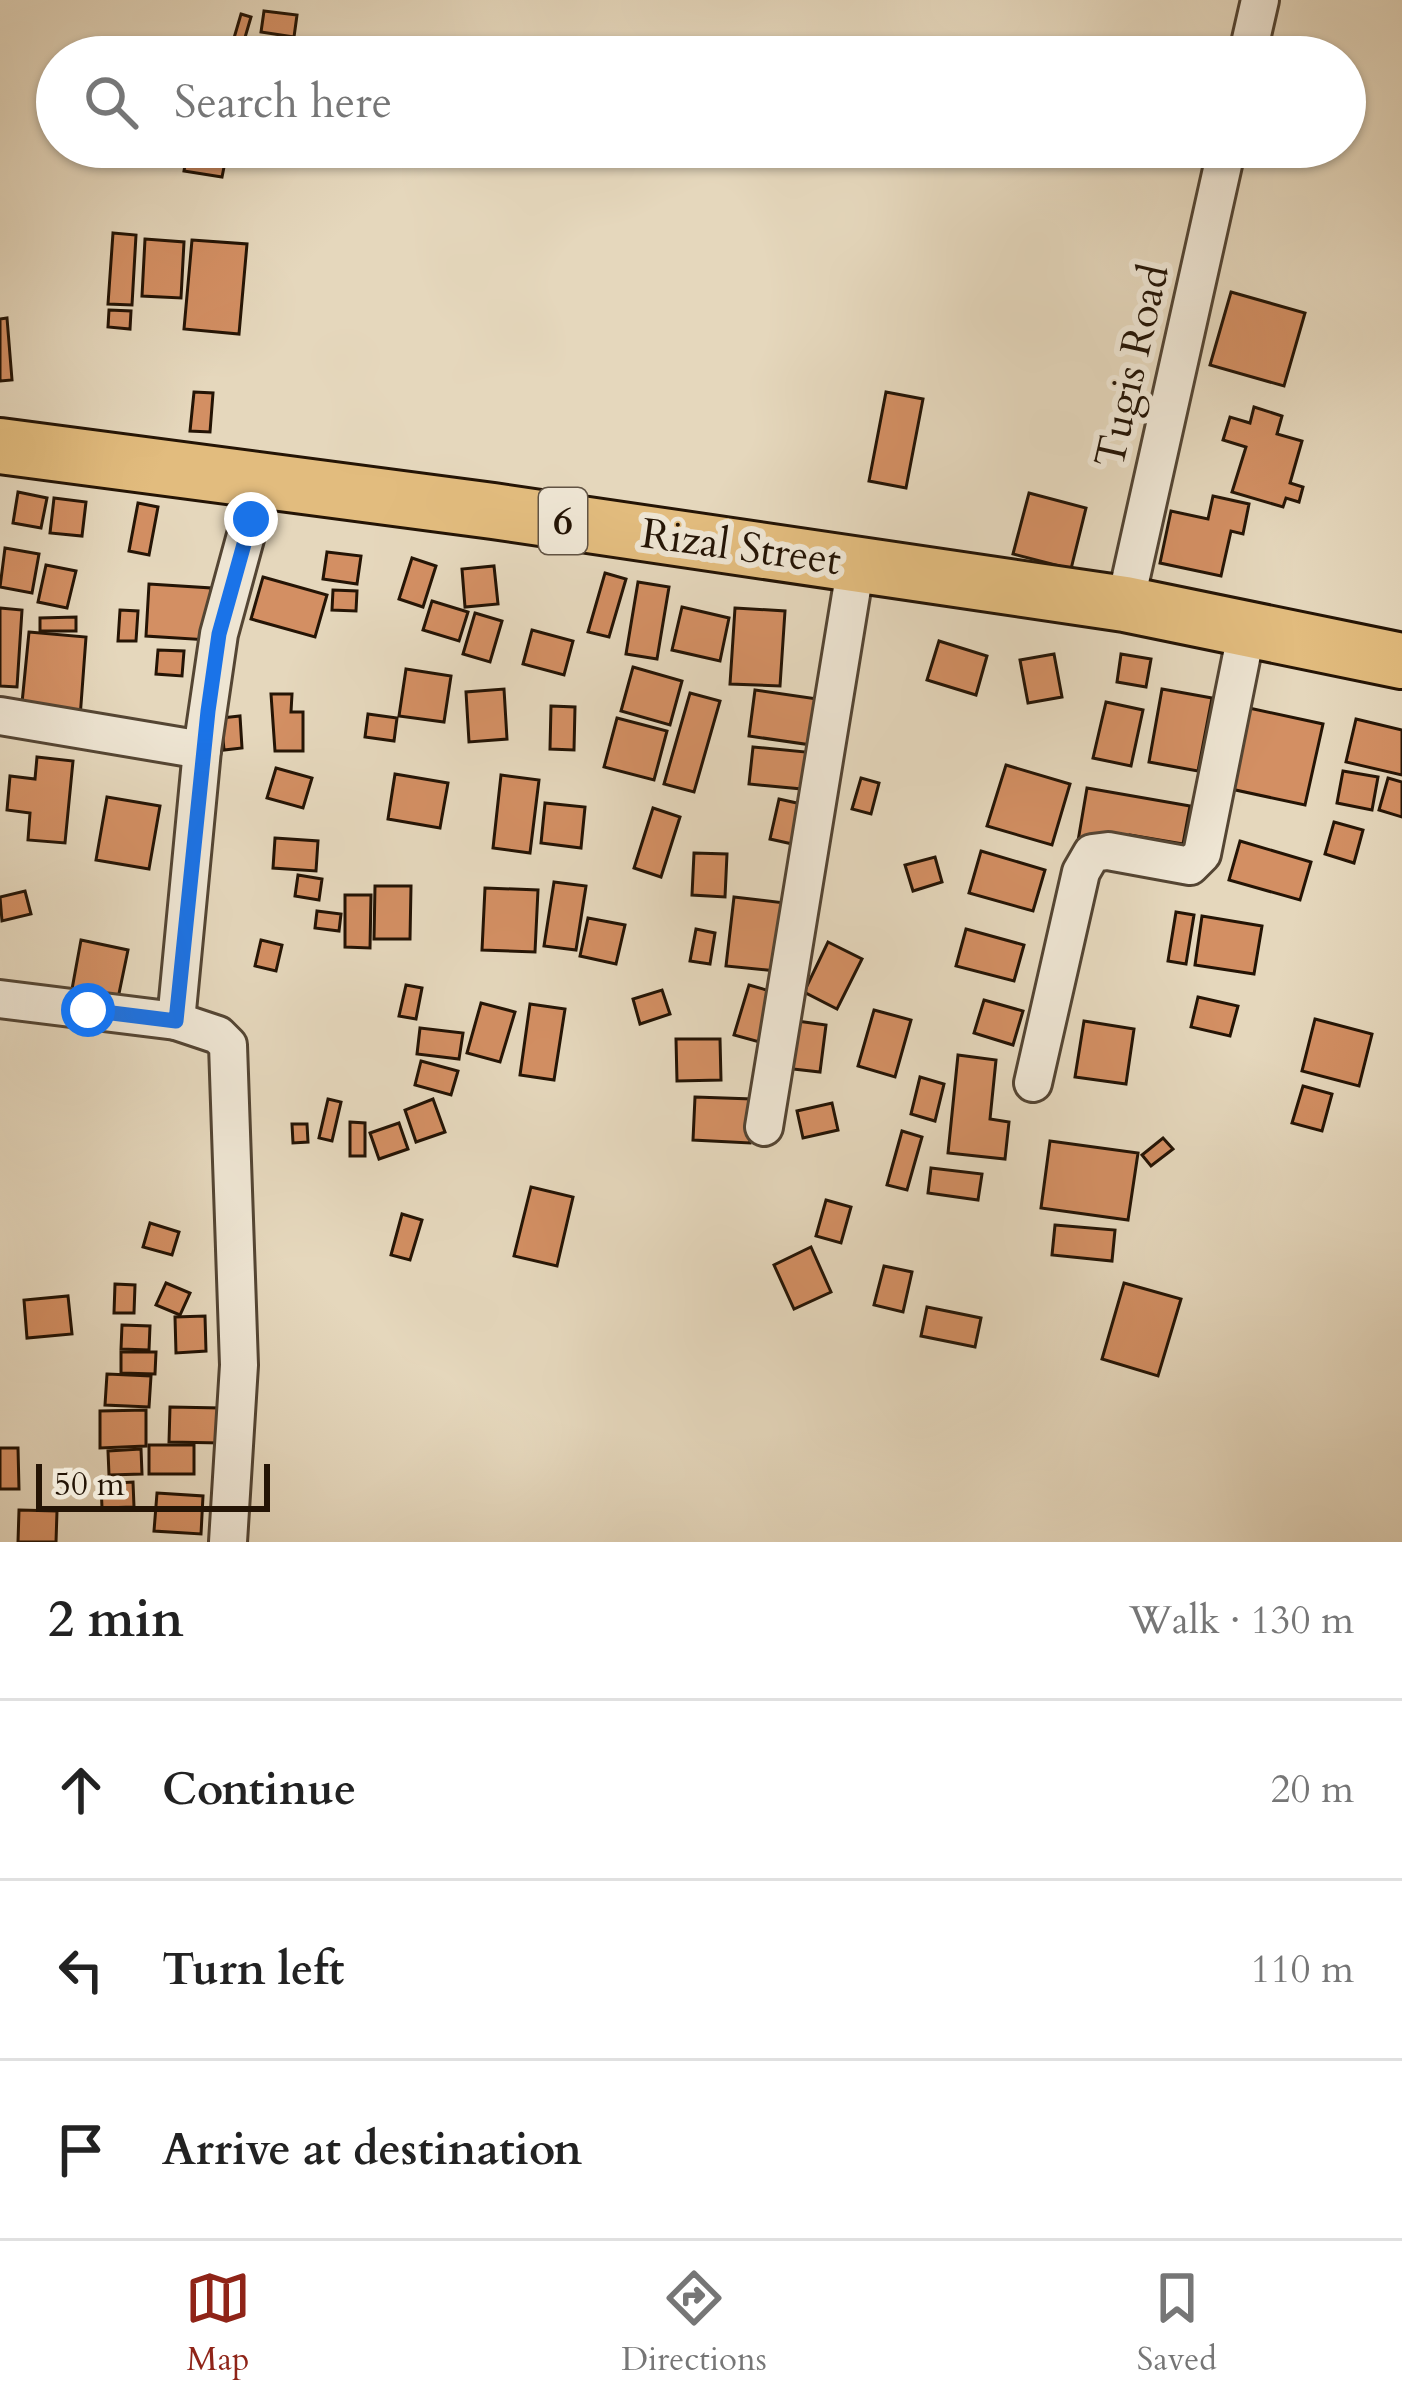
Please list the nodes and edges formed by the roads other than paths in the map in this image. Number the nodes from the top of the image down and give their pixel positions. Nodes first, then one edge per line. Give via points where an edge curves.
1 (1260, 0) edge
2 (1252, 36) edge
3 (1222, 168) edge
4 (0, 446) edge
5 (261, 480) junction
6 (856, 564) junction
7 (1125, 604) junction
8 (1247, 629) junction
9 (1402, 661) edge
10 (0, 716) edge
11 (202, 750) junction
12 (0, 999) edge
13 (176, 1021) junction
14 (1033, 1083) dead end
15 (764, 1126) dead end
16 (228, 1542) edge

1 - 2 street
3 - 7 street, Tugis Road
4 - 5 highway, Rizal Street / 6
5 - 6 highway, Rizal Street / 6
5 - 11 street via 219,634
6 - 7 highway, Rizal Street / 6
6 - 15 street
7 - 8 highway, 6
8 - 9 highway, 6
8 - 14 street via 1202,854 1190,866 1092,853
10 - 11 street
11 - 13 street
12 - 13 street
13 - 16 street via 228,1045 239,1365

